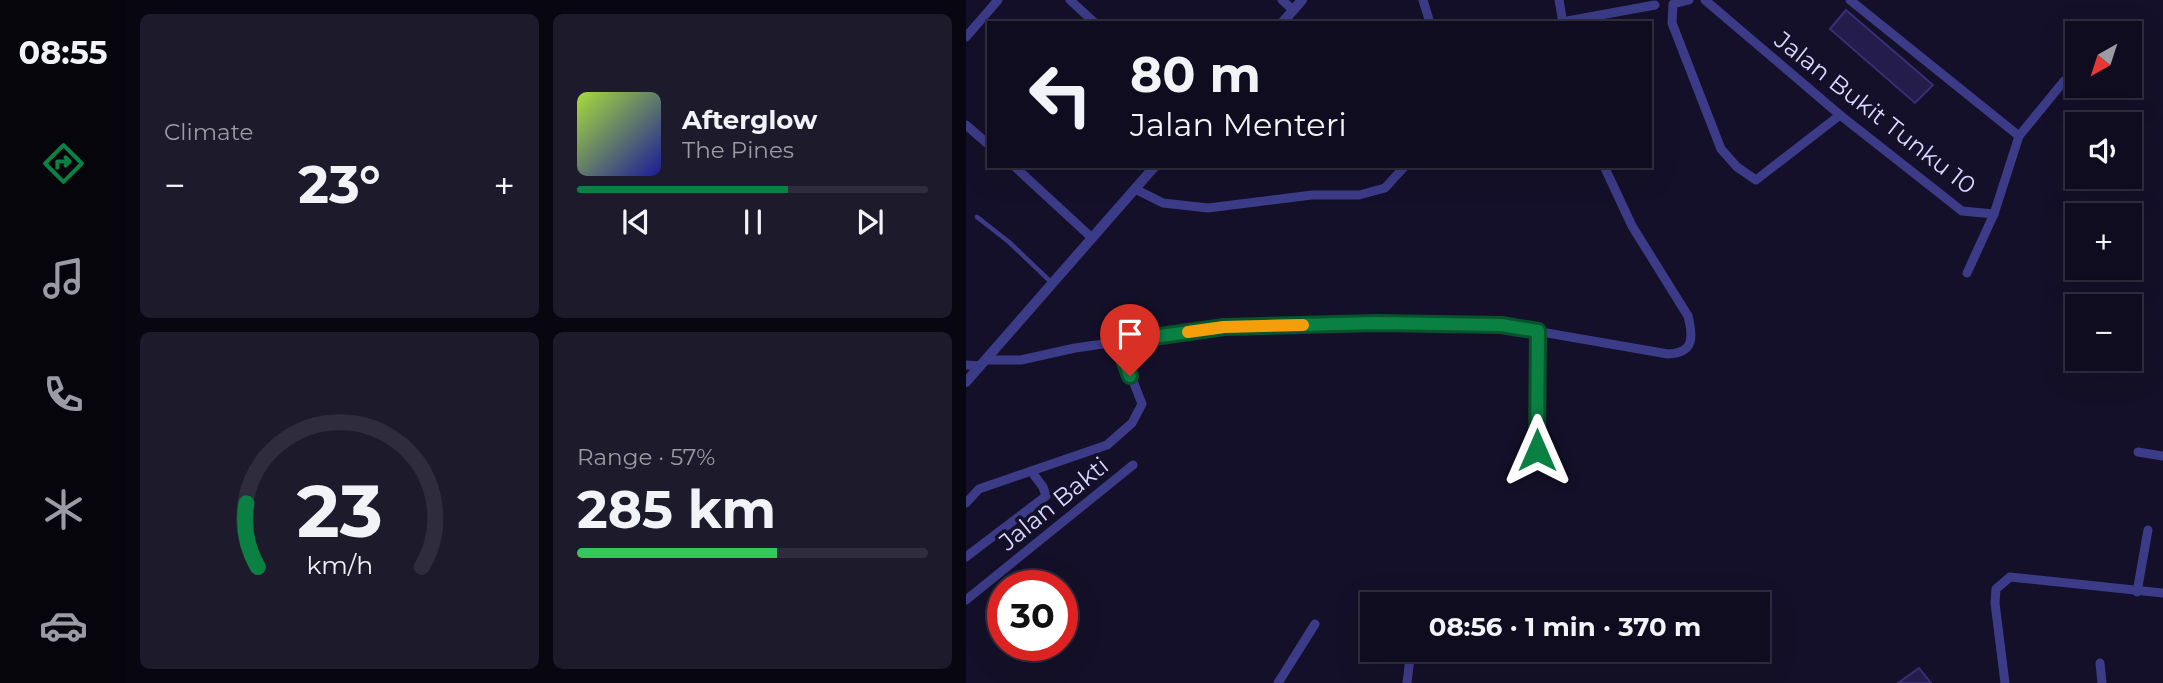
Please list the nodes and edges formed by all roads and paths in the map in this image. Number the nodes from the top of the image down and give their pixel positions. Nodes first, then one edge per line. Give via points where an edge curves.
1 (998, 0) edge
2 (1070, 0) edge
3 (1282, 0) edge
4 (1302, 0) edge
5 (1423, 0) edge
6 (1559, 0) edge
7 (1689, 0) edge
8 (1705, 0) edge
9 (1850, 0) edge
10 (1655, 5) dead end
11 (1293, 10) junction
12 (1093, 21) edge
13 (1284, 21) edge
14 (1429, 21) edge
15 (1562, 21) edge
16 (1567, 21) edge
17 (966, 37) edge
18 (2064, 81) dead end
19 (1840, 115) junction
20 (966, 125) edge
21 (2019, 136) junction
22 (987, 143) edge
23 (1016, 168) edge
24 (1153, 168) edge
25 (1403, 168) edge
26 (1605, 168) edge
27 (1135, 190) junction
28 (1994, 214) junction
29 (976, 216) dead end
30 (1092, 238) junction
31 (1967, 273) dead end
32 (1053, 283) junction
33 (1538, 331) junction
34 (1118, 342) junction
35 (983, 363) junction
36 (966, 365) edge
37 (966, 382) edge
38 (1537, 450) dead end
39 (2138, 452) dead end
40 (2163, 456) edge
41 (1133, 465) dead end
42 (1031, 471) junction
43 (966, 503) edge
44 (2148, 530) dead end
45 (966, 557) edge
46 (2137, 592) junction
47 (2163, 593) edge
48 (966, 600) edge
49 (1315, 624) dead end
50 (1410, 662) edge
51 (2100, 663) dead end
52 (1278, 683) edge
53 (1408, 683) edge
54 (2005, 683) edge
55 (2102, 683) edge

1 - 17 street
2 - 12 street
3 - 11 street
4 - 11 street
5 - 14 street
6 - 15 street
7 - 19 street via 1673,4 1672,23 1721,149 1737,167 1756,180
8 - 19 street, Jalan Bukit Tunku 10
9 - 21 street
10 - 16 street
11 - 13 street
18 - 21 street
19 - 28 street, Jalan Bukit Tunku 10 via 1962,211
20 - 22 street
21 - 28 street
23 - 30 street
24 - 27 street
25 - 27 street via 1385,188 1359,195 1312,195 1208,208 1163,203
26 - 33 street via 1632,226 1688,316 1691,341 1686,349 1668,354
27 - 30 street
28 - 31 street
29 - 32 lane
30 - 32 street
32 - 35 street
33 - 34 street via 1501,325 1377,323 1224,327
33 - 38 street
34 - 35 street
34 - 42 street, Jalan Bakti via 1142,404 1132,423 1107,445
35 - 36 street
35 - 37 street
39 - 40 street
41 - 48 street, Jalan Bakti
42 - 43 street, Jalan Bakti via 979,489
42 - 45 street, Jalan Bakti via 1046,496
44 - 46 street
46 - 47 street
46 - 54 street via 2010,577 1996,589 1995,603
49 - 52 street
50 - 53 street
51 - 55 street

